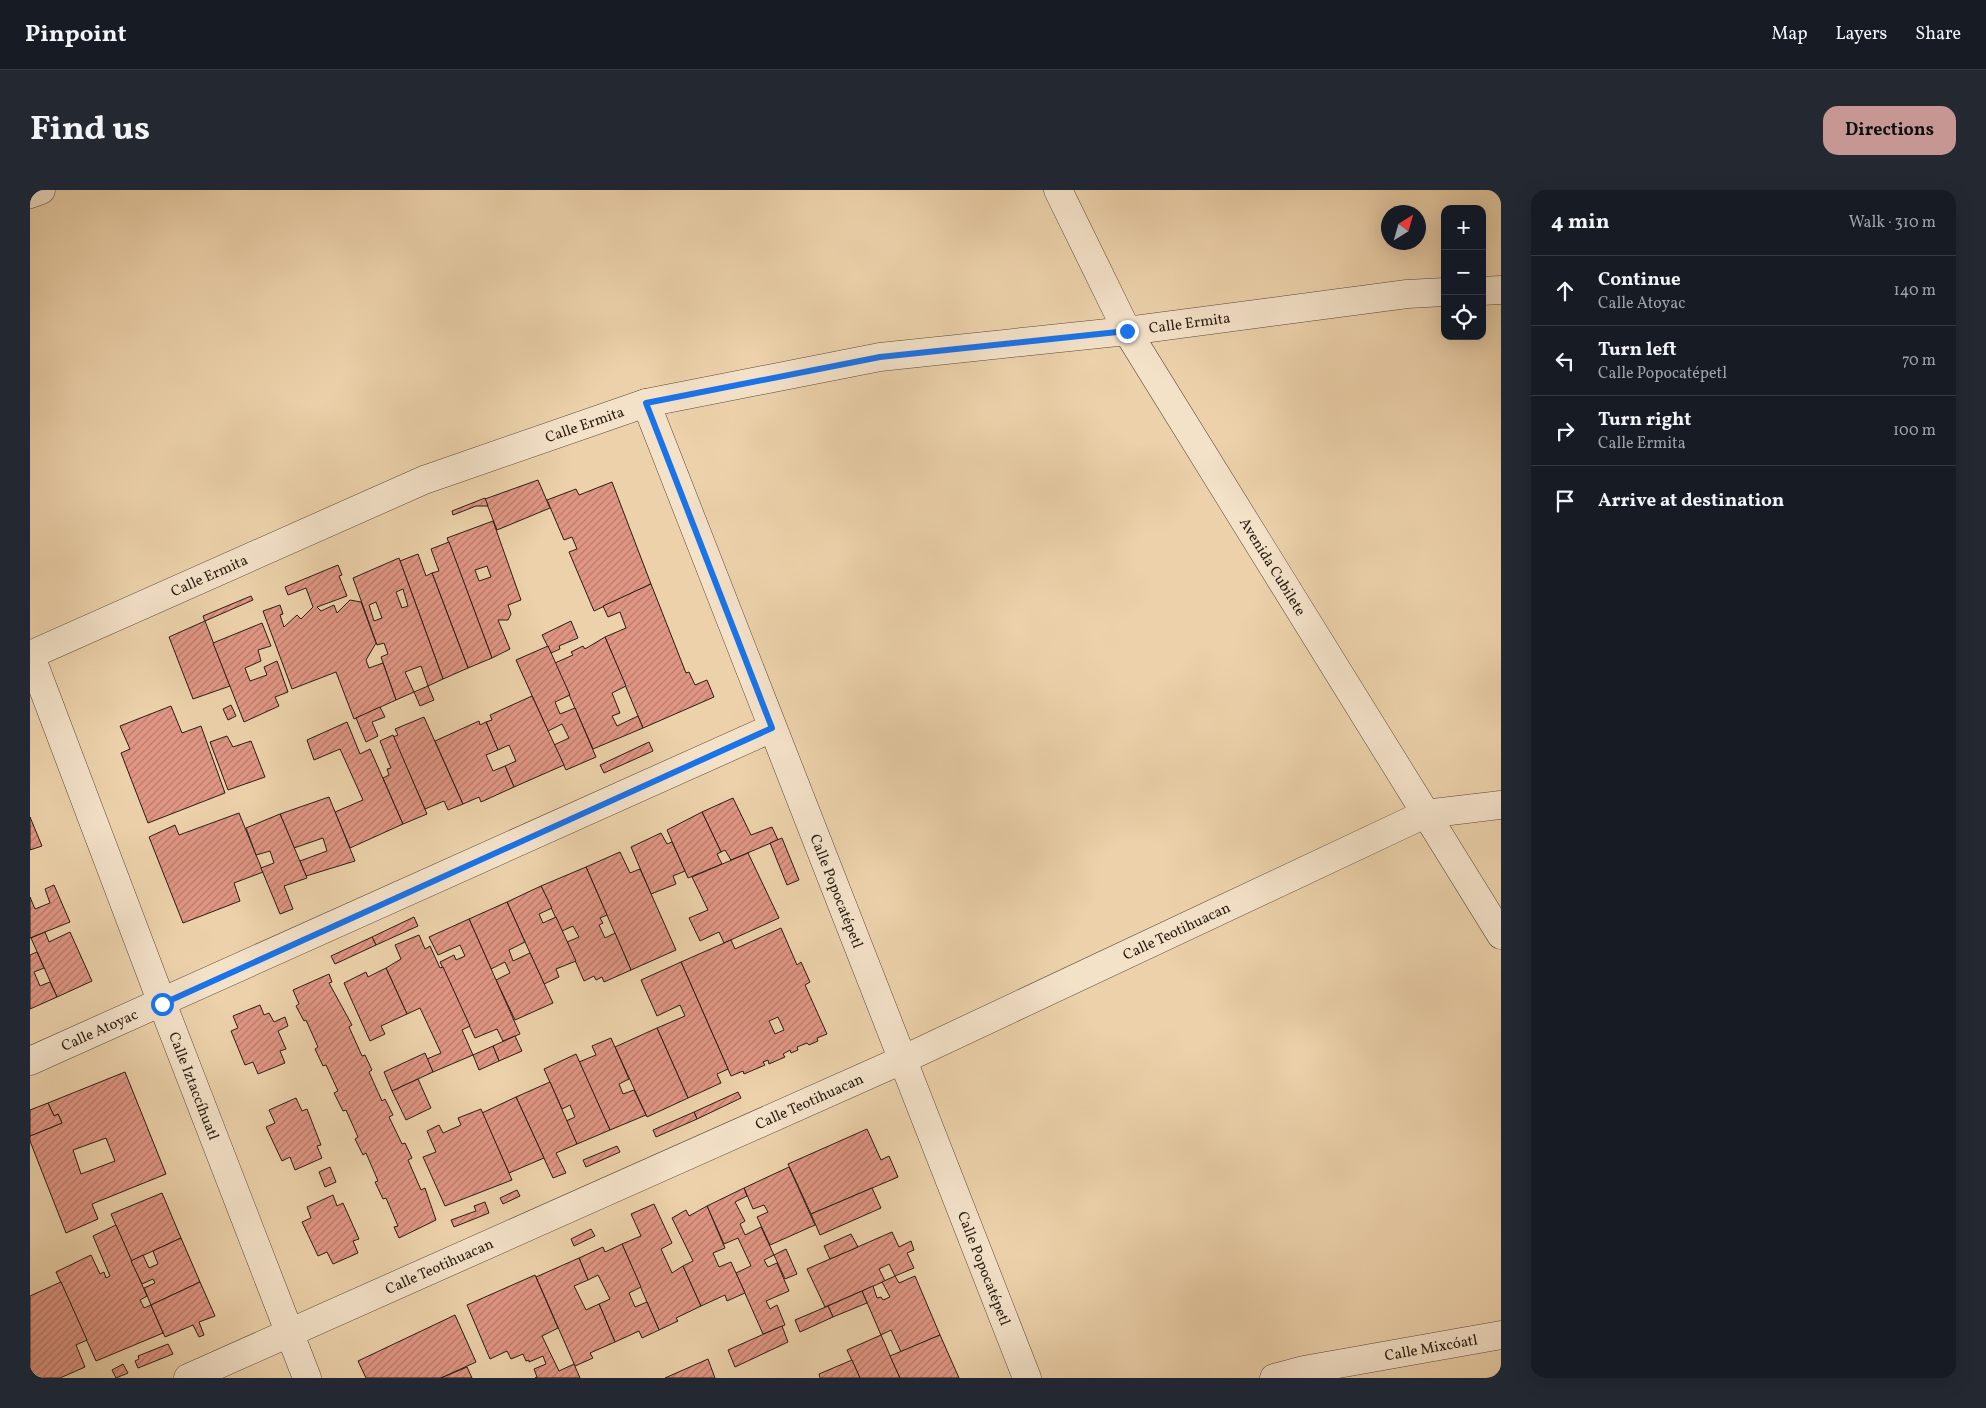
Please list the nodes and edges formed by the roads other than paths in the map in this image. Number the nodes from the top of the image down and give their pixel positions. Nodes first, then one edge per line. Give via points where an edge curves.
1 (41, 190) edge
2 (1058, 190) edge
3 (30, 194) edge
4 (1501, 290) edge
5 (1486, 291) edge
6 (1441, 292) edge
7 (1127, 331) junction
8 (646, 403) junction
9 (30, 655) edge
10 (772, 728) junction
11 (1501, 805) edge
12 (1425, 814) junction
13 (1501, 935) edge
14 (162, 1004) junction
15 (902, 1060) junction
16 (30, 1061) edge
17 (289, 1333) junction
18 (1501, 1335) edge
19 (188, 1378) edge
20 (307, 1378) edge
21 (1027, 1378) edge
22 (1275, 1378) edge

1 - 3 street
2 - 7 street, Avenida Cubilete
4 - 5 street
6 - 7 street, Calle Ermita
7 - 8 street, Calle Ermita via 880,357
7 - 12 street, Avenida Cubilete
8 - 9 street, Calle Ermita via 424,480
8 - 10 street, Calle Popocatépetl
9 - 14 street, Calle Iztaccíhuatl
10 - 14 street, Calle Atoyac
10 - 15 street, Calle Popocatépetl
11 - 12 street, Calle Teotihuacan
12 - 13 street, Avenida Cubilete
12 - 15 street, Calle Teotihuacan
14 - 16 street, Calle Atoyac
14 - 17 street, Calle Iztaccíhuatl
15 - 17 street, Calle Teotihuacan
15 - 21 street, Calle Popocatépetl
17 - 19 street, Calle Teotihuacan
17 - 20 street, Calle Iztaccíhuatl
18 - 22 street, Calle Mixcóatl

